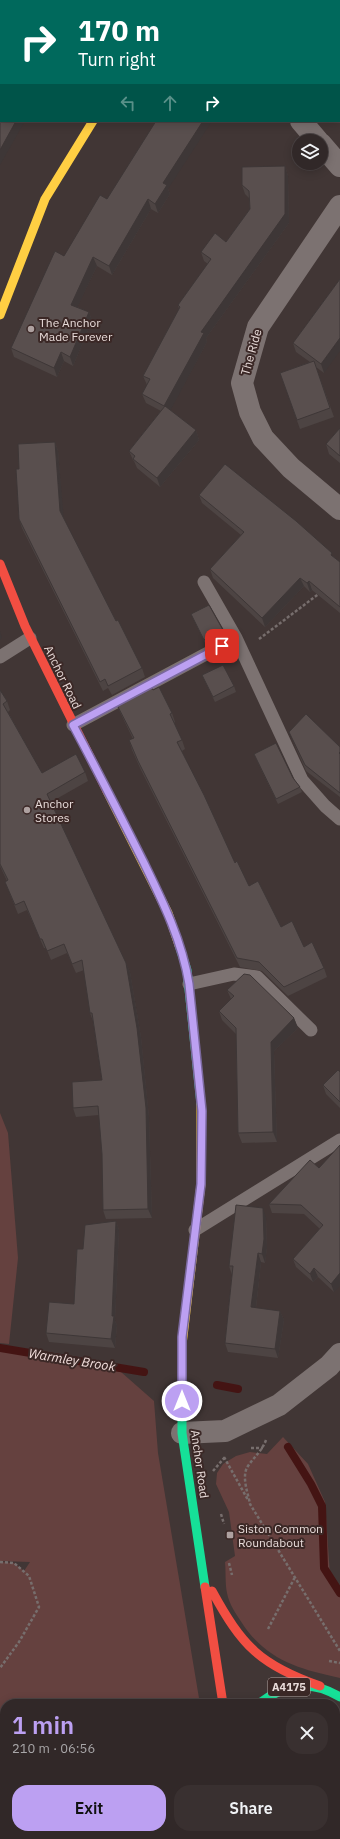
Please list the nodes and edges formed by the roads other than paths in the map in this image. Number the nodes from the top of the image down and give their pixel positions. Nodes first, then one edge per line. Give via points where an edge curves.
1 (92, 122) edge
2 (302, 122) edge
3 (312, 134) edge
4 (328, 152) edge
5 (340, 166) edge
6 (340, 206) edge
7 (12, 279) junction
8 (0, 290) edge
9 (0, 315) edge
10 (340, 508) edge
11 (0, 564) edge
12 (204, 582) dead end
13 (0, 590) edge
14 (24, 626) junction
15 (30, 638) junction
16 (236, 638) junction
17 (0, 657) edge
18 (73, 725) junction
19 (340, 819) edge
20 (189, 984) junction
21 (311, 1030) dead end
22 (340, 1140) edge
23 (195, 1230) junction
24 (340, 1354) edge
25 (182, 1433) junction
26 (204, 1576) junction
27 (324, 1688) junction
28 (340, 1698) edge
29 (222, 1699) edge
30 (265, 1699) edge

1 - 7 street via 45,199
2 - 3 street
4 - 5 street
6 - 10 street, The Ride via 258,326 242,384 250,412 263,438 291,468
7 - 8 street
7 - 9 street
11 - 14 street, Anchor Road
12 - 16 lane
13 - 14 street, Anchor Road
14 - 15 street, Anchor Road
15 - 17 lane
15 - 18 street, Anchor Road
16 - 18 lane
16 - 19 lane via 302,780
18 - 20 street, Anchor Road via 168,913 187,970
20 - 21 lane via 234,974 257,977
20 - 23 street, Anchor Road via 202,1111 201,1184
22 - 23 lane
23 - 25 street, Anchor Road via 182,1337
24 - 25 street via 329,1366 279,1405 225,1431
25 - 26 street, Anchor Road
26 - 27 street, Anchor Road via 230,1624 245,1645 268,1663 296,1678
26 - 29 street, Anchor Road
27 - 28 street, A4175
27 - 30 street, A4175 via 301,1685 287,1688

